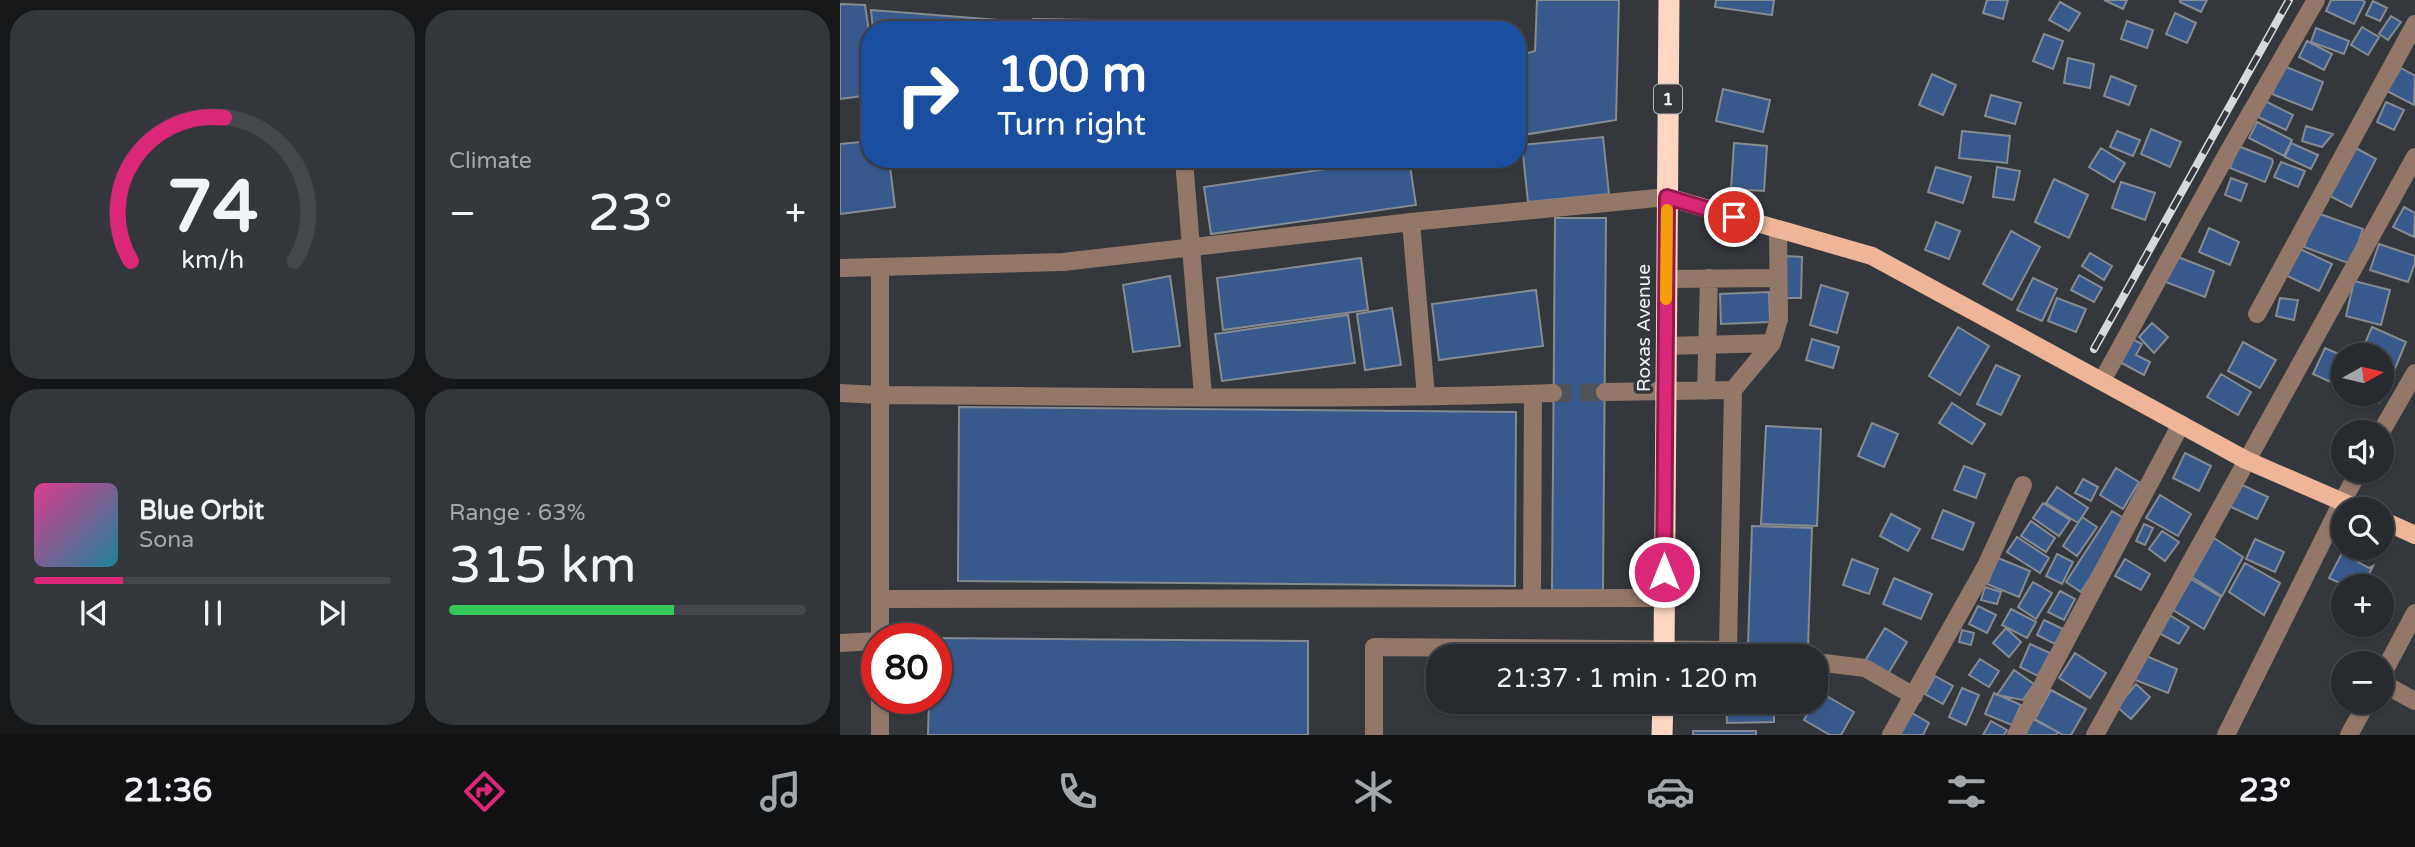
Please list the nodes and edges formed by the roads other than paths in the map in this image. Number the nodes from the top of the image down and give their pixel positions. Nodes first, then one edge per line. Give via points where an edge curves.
1 (1669, 0) edge
2 (2316, 0) edge
3 (2415, 24) edge
4 (2415, 157) edge
5 (1185, 168) edge
6 (1667, 197) junction
7 (1411, 222) junction
8 (1778, 230) junction
9 (1192, 248) junction
10 (840, 268) edge
11 (880, 269) junction
12 (1709, 278) junction
13 (1778, 278) junction
14 (1666, 279) junction
15 (2257, 314) dead end
16 (1772, 343) junction
17 (1707, 345) junction
18 (1666, 346) junction
19 (2415, 373) edge
20 (2102, 381) junction
21 (1733, 390) junction
22 (1666, 391) junction
23 (1706, 391) junction
24 (1605, 392) tunnel mouth
25 (840, 393) edge
26 (1553, 393) tunnel mouth
27 (1533, 394) junction
28 (880, 395) junction
29 (1203, 396) junction
30 (1426, 396) junction
31 (2388, 420) edge
32 (2181, 424) junction
33 (2246, 460) junction
34 (2023, 485) dead end
35 (2331, 497) edge
36 (2331, 524) edge
37 (2394, 525) edge
38 (2415, 535) edge
39 (1532, 598) junction
40 (1664, 598) junction
41 (880, 599) junction
42 (2415, 613) edge
43 (879, 623) edge
44 (861, 641) edge
45 (840, 643) edge
46 (1664, 644) edge
47 (1728, 644) edge
48 (1426, 648) edge
49 (2394, 652) edge
50 (1828, 663) edge
51 (2394, 690) edge
52 (1914, 696) junction
53 (2415, 701) edge
54 (880, 714) edge
55 (1663, 714) edge
56 (2360, 714) edge
57 (880, 735) edge
58 (1374, 735) edge
59 (1662, 735) edge
60 (1891, 735) edge
61 (2016, 735) edge
62 (2095, 735) edge
63 (2226, 735) edge
64 (2349, 735) edge

1 - 6 highway, Roxas Avenue / 1
2 - 20 street
3 - 15 street
4 - 33 street
5 - 9 street
6 - 7 street
6 - 8 main road
6 - 14 highway, Roxas Avenue / 1
7 - 9 street
7 - 30 street
8 - 13 street
8 - 20 main road via 1872,256
9 - 11 street via 1063,261
9 - 29 street
10 - 11 street
11 - 28 street
12 - 13 street
12 - 14 street
12 - 17 street
13 - 16 street via 1779,319
14 - 18 highway, Roxas Avenue / 1
16 - 17 street
16 - 21 street
17 - 18 street
17 - 23 street
18 - 22 highway, Roxas Avenue / 1
19 - 31 street
20 - 32 main road
21 - 23 street
21 - 47 street
22 - 23 street
22 - 24 street
22 - 40 highway, Roxas Avenue / 1
25 - 28 street
26 - 27 street
27 - 30 street
27 - 39 street
28 - 29 street
28 - 41 street
29 - 30 street
32 - 33 main road
32 - 61 street
33 - 35 main road
33 - 62 street
34 - 52 street via 1986,566
36 - 63 street
37 - 38 main road
39 - 40 street
39 - 41 street
40 - 46 highway, Roxas Avenue / 1
41 - 43 street
42 - 49 street
44 - 45 street
48 - 58 street via 1374,647
50 - 52 street via 1865,668
51 - 53 street
52 - 60 street
54 - 57 street
55 - 59 highway
56 - 64 street

